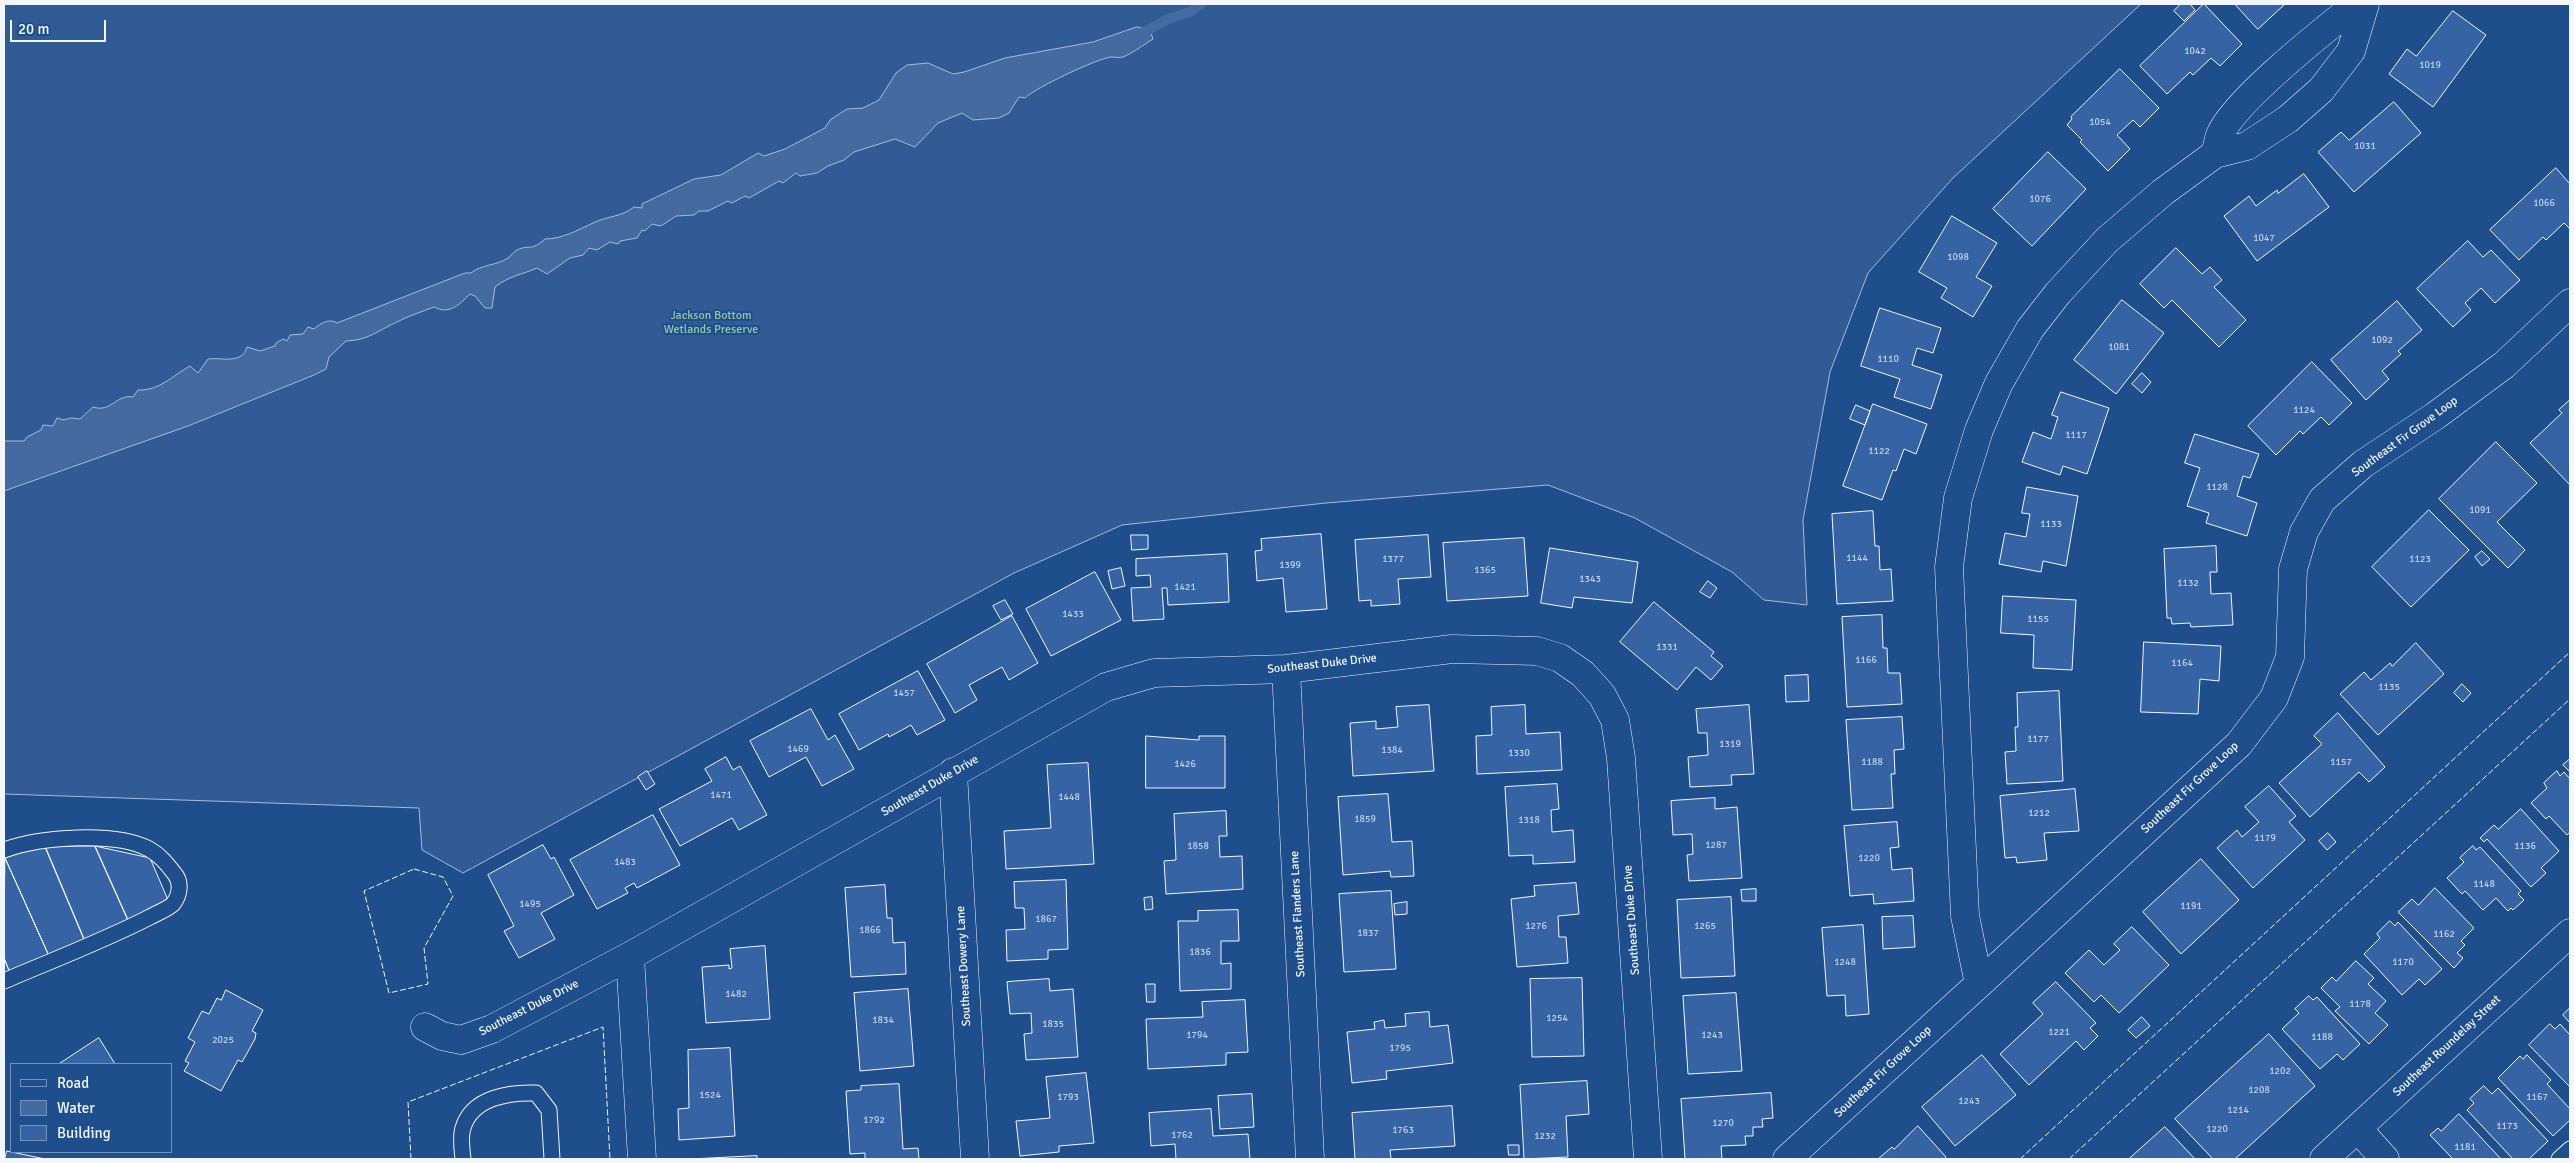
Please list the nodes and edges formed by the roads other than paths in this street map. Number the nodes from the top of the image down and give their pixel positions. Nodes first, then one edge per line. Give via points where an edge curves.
1 (2364, 6) edge
2 (2215, 154) junction
3 (2570, 303) edge
4 (1286, 669) junction
5 (953, 772) junction
6 (4, 850) edge
7 (2570, 933) edge
8 (630, 956) junction
9 (4, 981) edge
10 (1979, 984) junction
11 (425, 1026) dead end
12 (2358, 1129) junction
13 (2570, 1149) edge
14 (463, 1159) edge
15 (552, 1159) edge
16 (642, 1159) edge
17 (975, 1159) edge
18 (1310, 1159) edge
19 (1648, 1159) edge
20 (1787, 1159) edge
21 (2324, 1159) edge
22 (2385, 1159) edge
23 (2559, 1159) edge

1 - 2 street via 2339,18 2252,96 2231,118
1 - 2 street via 2351,51 2321,90 2288,119 2246,146
2 - 10 street via 2163,192 2107,240 2030,329 1993,399 1958,498 1949,567 1965,916
3 - 10 street, Southeast Fir Grove Loop via 2504,365 2363,464 2322,500 2304,532 2293,569 2290,657 2274,698 2239,744
4 - 5 street, Southeast Duke Drive via 1154,673 1106,687
4 - 18 street, Southeast Flanders Lane
4 - 19 street, Southeast Duke Drive via 1452,649 1537,651 1560,658 1582,674 1602,695 1614,720 1621,758
5 - 8 street, Southeast Duke Drive
5 - 17 street, Southeast Dowery Lane
6 - 9 lane via 44,839 78,837 148,848 161,857 178,877 180,891 172,905 129,927
7 - 12 street, Southeast Roundelay Street
8 - 11 street, Southeast Duke Drive via 492,1029 461,1040 442,1036
8 - 16 street
10 - 20 street, Southeast Fir Grove Loop
12 - 21 street, Southeast Roundelay Street
12 - 22 street
13 - 23 lane
14 - 15 lane via 463,1128 471,1113 492,1098 515,1093 536,1094 549,1110

